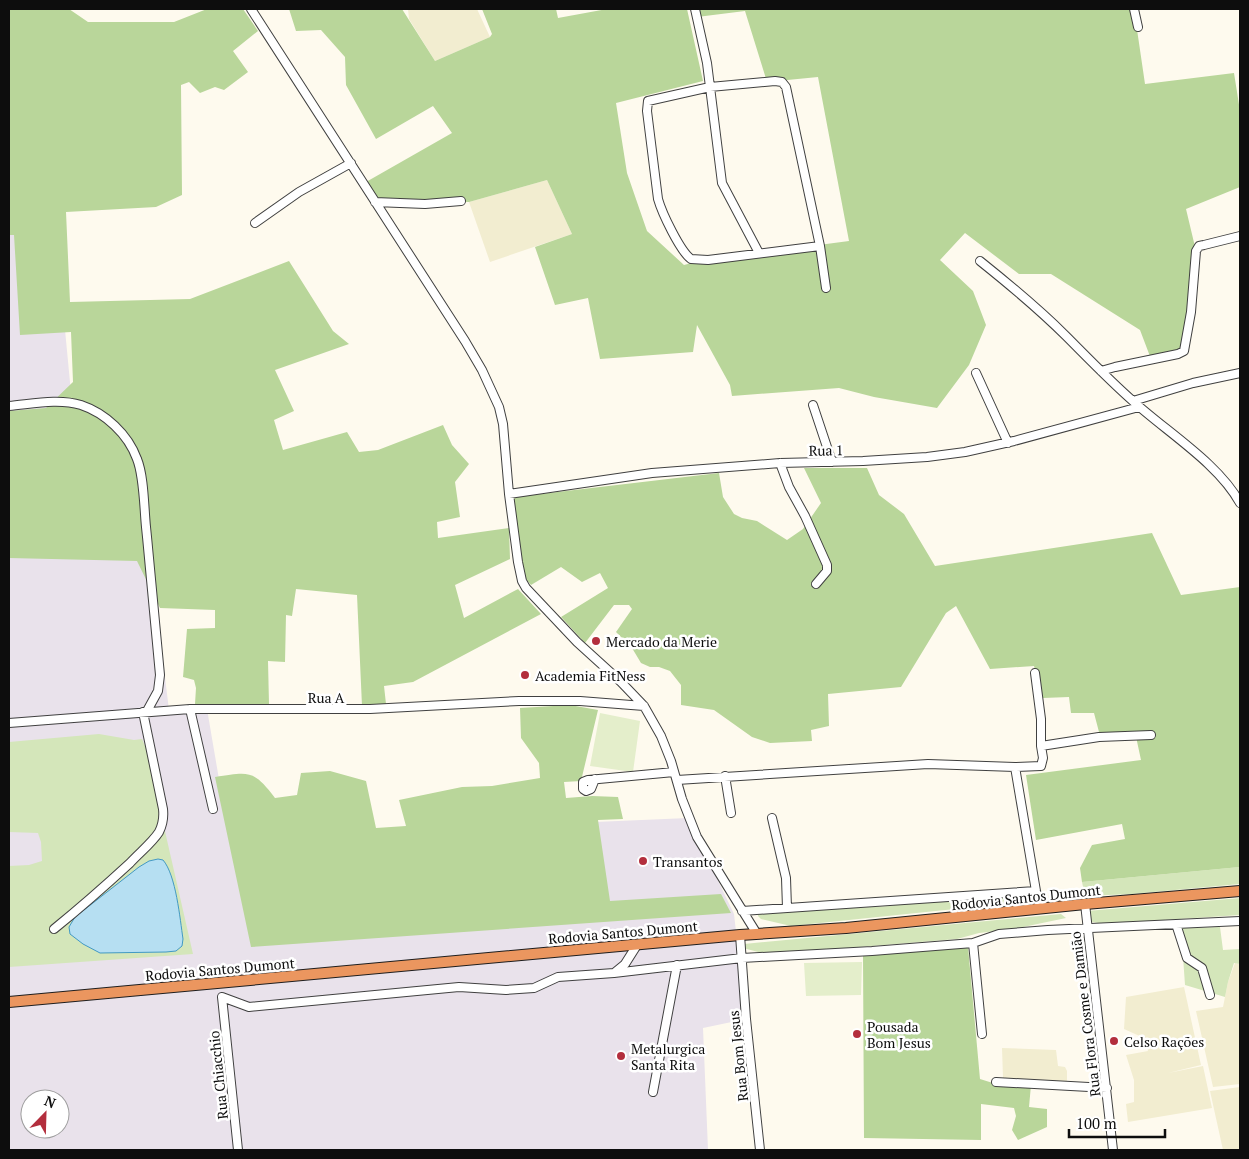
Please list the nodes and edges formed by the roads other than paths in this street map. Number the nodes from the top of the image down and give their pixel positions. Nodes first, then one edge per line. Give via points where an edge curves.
1 (251, 9) edge
2 (695, 9) edge
3 (1134, 9) edge
4 (1138, 27) dead end
5 (710, 87) junction
6 (351, 163) junction
7 (461, 201) dead end
8 (376, 202) junction
9 (255, 223) dead end
10 (1240, 236) edge
11 (820, 246) junction
12 (759, 253) junction
13 (980, 261) dead end
14 (826, 288) dead end
15 (1101, 371) junction
16 (976, 373) dead end
17 (1240, 373) edge
18 (1136, 404) junction
19 (813, 405) dead end
20 (9, 406) edge
21 (1008, 442) junction
22 (832, 462) junction
23 (780, 463) junction
24 (509, 494) junction
25 (1240, 503) edge
26 (816, 584) dead end
27 (1035, 674) dead end
28 (644, 706) junction
29 (190, 709) junction
30 (145, 712) junction
31 (9, 724) edge
32 (1151, 736) dead end
33 (1041, 746) junction
34 (1015, 767) junction
35 (675, 776) junction
36 (725, 776) junction
37 (595, 779) dead end
38 (212, 809) dead end
39 (731, 813) dead end
40 (772, 818) dead end
41 (1036, 891) junction
42 (1240, 891) edge
43 (1085, 904) junction
44 (787, 908) junction
45 (1041, 909) junction
46 (742, 911) junction
47 (1240, 920) edge
48 (1176, 924) junction
49 (1087, 928) junction
50 (54, 930) dead end
51 (757, 934) junction
52 (740, 935) junction
53 (973, 942) junction
54 (637, 945) junction
55 (742, 958) junction
56 (677, 965) junction
57 (614, 973) junction
58 (1210, 994) dead end
59 (9, 1002) edge
60 (982, 1034) dead end
61 (996, 1082) dead end
62 (1106, 1088) junction
63 (653, 1092) dead end
64 (238, 1150) edge
65 (760, 1150) edge
66 (1113, 1150) edge

1 - 6 street
2 - 5 street
3 - 4 street
5 - 11 street via 775,81 784,84
5 - 12 street via 722,183
5 - 12 street via 650,100 647,104 661,209 691,259
6 - 8 street
6 - 9 street via 299,192
7 - 8 street via 425,204
8 - 24 street via 465,341 493,391 503,424
10 - 15 street via 1197,248 1184,351
11 - 12 street
11 - 14 street
13 - 15 street via 1052,323
15 - 18 street
16 - 21 street
17 - 18 street, Rua 1 via 1192,383
18 - 21 street, Rua 1
18 - 25 street via 1217,472
19 - 22 street
20 - 30 street via 57,402 91,409 114,425 137,457 160,675 158,692
21 - 22 street, Rua 1 via 927,457
22 - 23 street, Rua 1
23 - 24 street, Rua 1 via 652,473
23 - 26 street via 827,565 827,571
24 - 28 street via 518,568 526,588
27 - 33 street
28 - 29 street, Rua A via 537,701 370,709
28 - 35 street via 661,736
29 - 30 street, Rua A
29 - 38 street
30 - 31 street, Rua A
30 - 50 street via 164,816 161,826 146,847
32 - 33 street via 1099,737
33 - 34 street via 1041,766
34 - 36 street via 928,764
34 - 41 street
35 - 36 street
35 - 37 street
35 - 46 street via 697,837
36 - 39 street
40 - 44 street via 786,878
41 - 44 street
41 - 45 street
42 - 43 highway, Rodovia Santos Dumont
43 - 45 highway, Rodovia Santos Dumont
43 - 49 street, Rua Flora Cosme e Damião
44 - 46 street
45 - 51 highway, Rodovia Santos Dumont
46 - 51 street
47 - 48 street
48 - 49 street
48 - 58 street via 1187,958 1202,968
49 - 53 street via 999,934
49 - 62 street, Rua Flora Cosme e Damião
51 - 52 highway, Rodovia Santos Dumont
52 - 54 highway, Rodovia Santos Dumont
52 - 55 street, Rua Bom Jesus
53 - 55 street
53 - 60 street
54 - 57 street via 625,964
54 - 59 highway, Rodovia Santos Dumont
55 - 56 street
55 - 65 street, Rua Bom Jesus
56 - 57 street
56 - 63 street
57 - 64 street, Rua Chiacchio via 558,977 527,989 459,987 252,1007 222,997
61 - 62 street
62 - 66 street, Rua Flora Cosme e Damião

